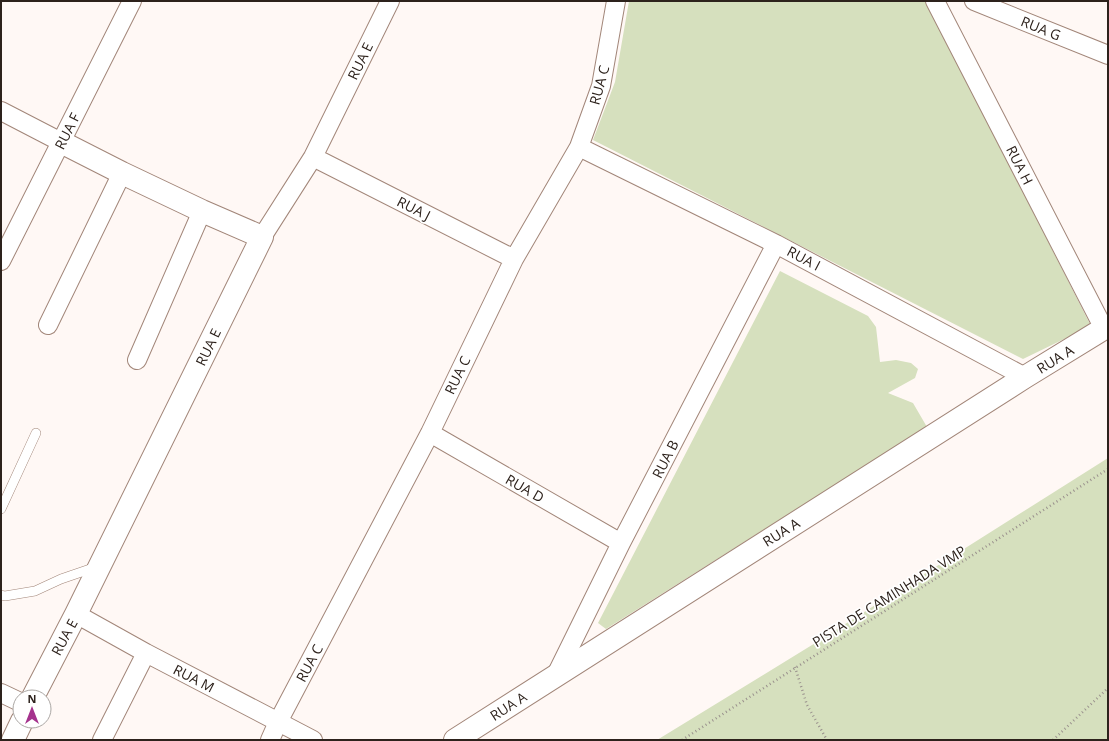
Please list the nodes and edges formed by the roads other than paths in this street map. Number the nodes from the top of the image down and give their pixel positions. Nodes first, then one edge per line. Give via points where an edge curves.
1 (132, 1) edge
2 (390, 1) edge
3 (616, 1) edge
4 (936, 1) edge
5 (974, 1) edge
6 (1108, 55) edge
7 (1, 111) edge
8 (61, 142) junction
9 (578, 147) junction
10 (314, 157) junction
11 (122, 173) junction
12 (202, 211) junction
13 (262, 237) junction
14 (776, 244) junction
15 (514, 259) junction
16 (1, 261) edge
17 (48, 325) dead end
18 (1106, 328) edge
19 (137, 360) dead end
20 (1025, 377) junction
21 (36, 433) dead end
22 (430, 433) junction
23 (1, 508) edge
24 (621, 543) junction
25 (100, 566) junction
26 (1, 595) edge
27 (76, 614) junction
28 (146, 653) junction
29 (556, 675) junction
30 (37, 689) edge
31 (1, 692) edge
32 (12, 698) edge
33 (278, 722) junction
34 (18, 729) edge
35 (13, 740) edge
36 (102, 740) edge
37 (270, 740) edge
38 (313, 740) edge
39 (455, 740) edge

1 - 8 street, RUA F
2 - 10 street, RUA E
3 - 9 street, RUA C via 601,86
4 - 18 street, RUA H
5 - 6 street, RUA G
7 - 8 street
8 - 11 street
8 - 16 street, RUA F
9 - 14 street, RUA I
9 - 15 street, RUA C
10 - 13 street, RUA E
10 - 15 street, RUA J
11 - 12 street
11 - 17 street
12 - 13 street
12 - 19 street
13 - 25 street, RUA E
14 - 20 street, RUA I
14 - 24 street, RUA B
15 - 22 street, RUA C
18 - 20 street, RUA A
20 - 29 street, RUA A
21 - 23 lane
22 - 24 street, RUA D
22 - 33 street, RUA C
24 - 29 street, RUA B
25 - 26 lane via 35,591
25 - 27 street, RUA E
27 - 28 street, RUA M
27 - 30 street, RUA E
28 - 33 street, RUA M
28 - 36 street
29 - 39 street, RUA A
31 - 32 street
33 - 37 street, RUA C
33 - 38 street, RUA M
34 - 35 street

